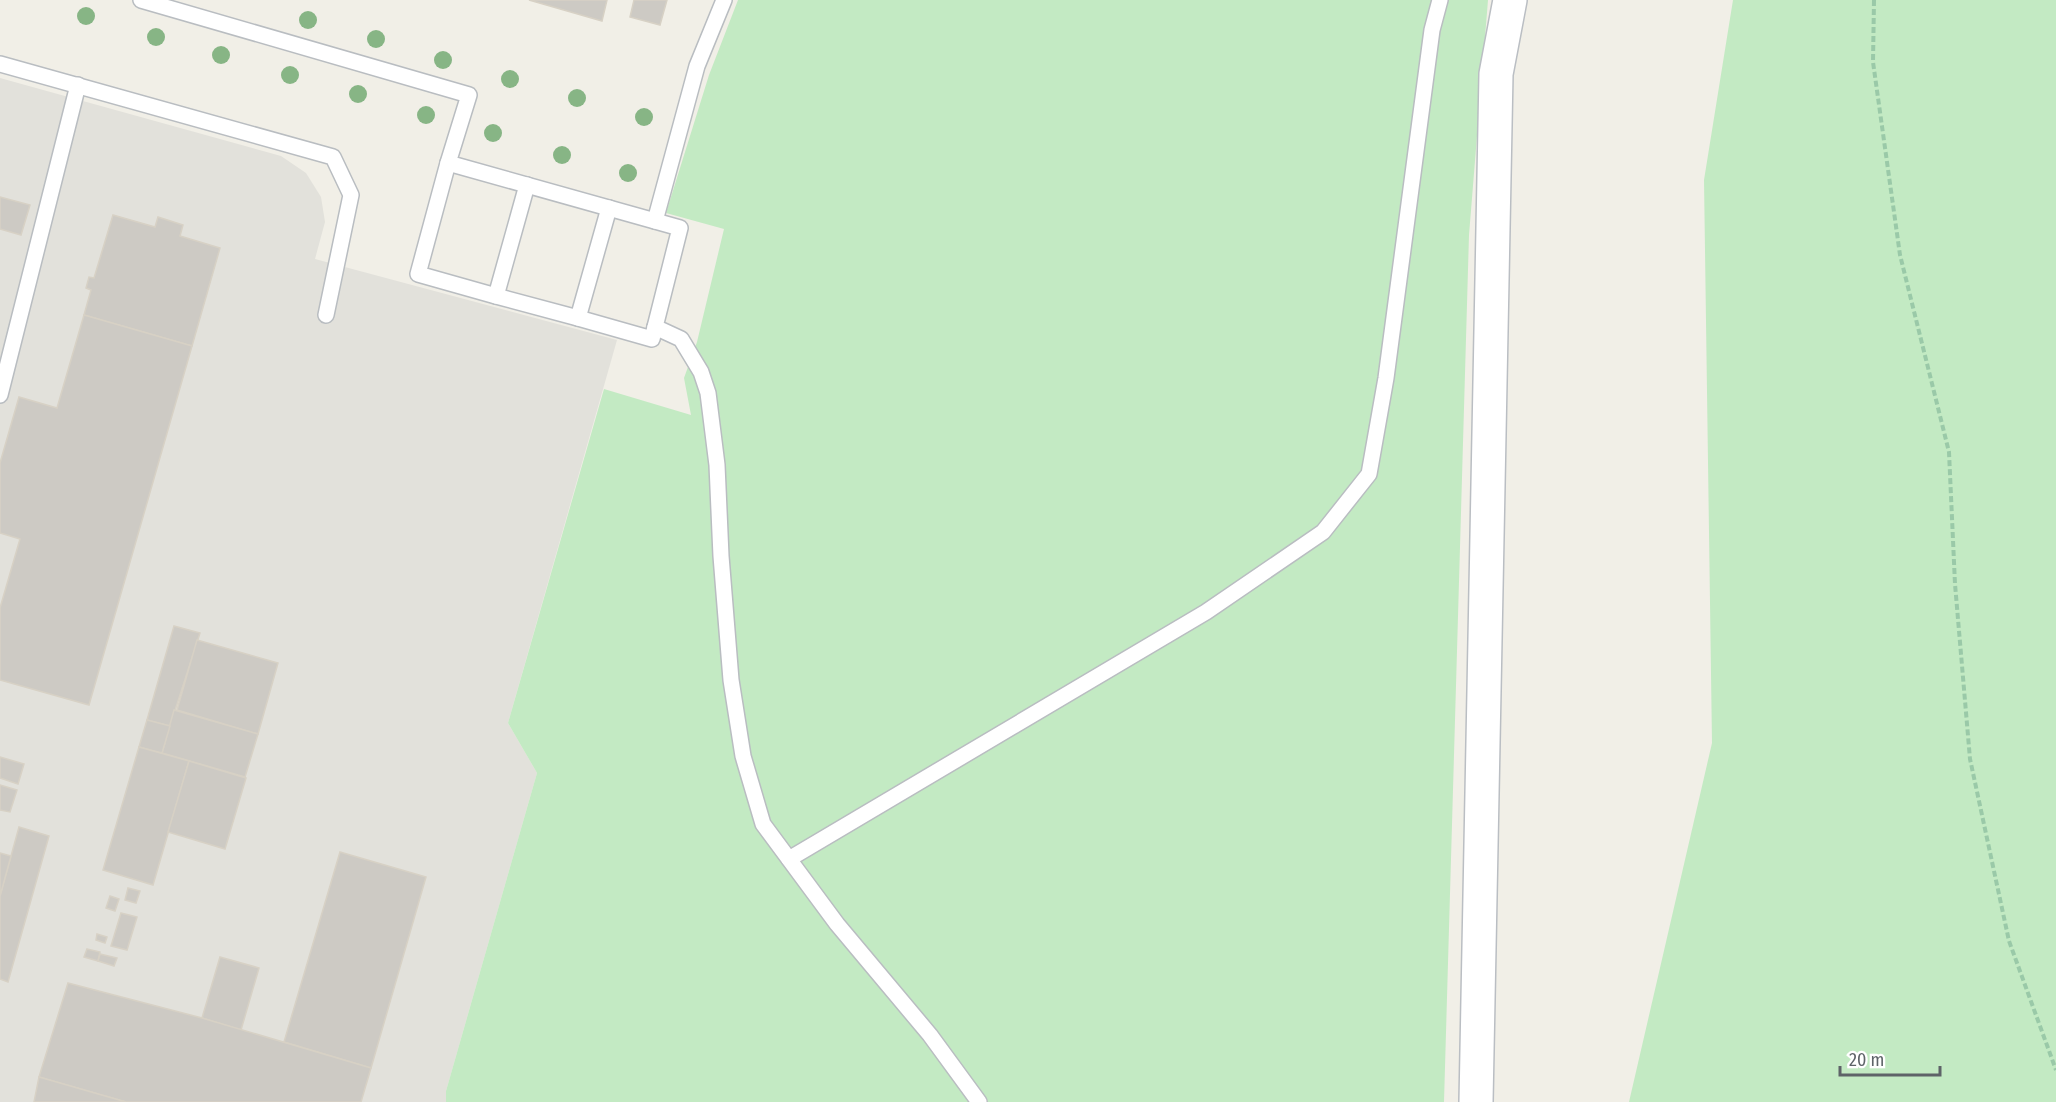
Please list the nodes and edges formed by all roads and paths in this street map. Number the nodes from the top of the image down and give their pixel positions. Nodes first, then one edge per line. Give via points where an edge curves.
1 (141, 0) edge
2 (724, 0) edge
3 (1440, 0) edge
4 (1510, 0) edge
5 (1874, 0) edge
6 (0, 64) edge
7 (78, 85) junction
8 (448, 163) junction
9 (526, 185) junction
10 (609, 208) junction
11 (655, 221) junction
12 (496, 296) junction
13 (326, 315) dead end
14 (578, 318) junction
15 (655, 327) junction
16 (0, 395) edge
17 (789, 859) junction
18 (2056, 1070) edge
19 (979, 1102) edge
20 (1476, 1102) edge

1 - 8 lane via 469,95
2 - 11 lane via 697,66
3 - 17 lane via 1432,30 1388,367 1369,474 1323,532 1206,612
4 - 20 main road via 1496,74
5 - 18 path via 1873,62 1900,255 1949,452 1955,584 1970,759 2009,941
6 - 7 lane
7 - 13 lane via 333,157 351,195
7 - 16 lane
8 - 9 lane
8 - 12 lane via 418,274
9 - 10 lane
9 - 12 lane
10 - 11 lane
10 - 14 lane
11 - 15 lane via 680,228
12 - 14 lane
14 - 15 lane via 652,339
15 - 17 lane via 681,339 701,372 708,393 717,465 731,680 743,756 763,824
17 - 19 lane

